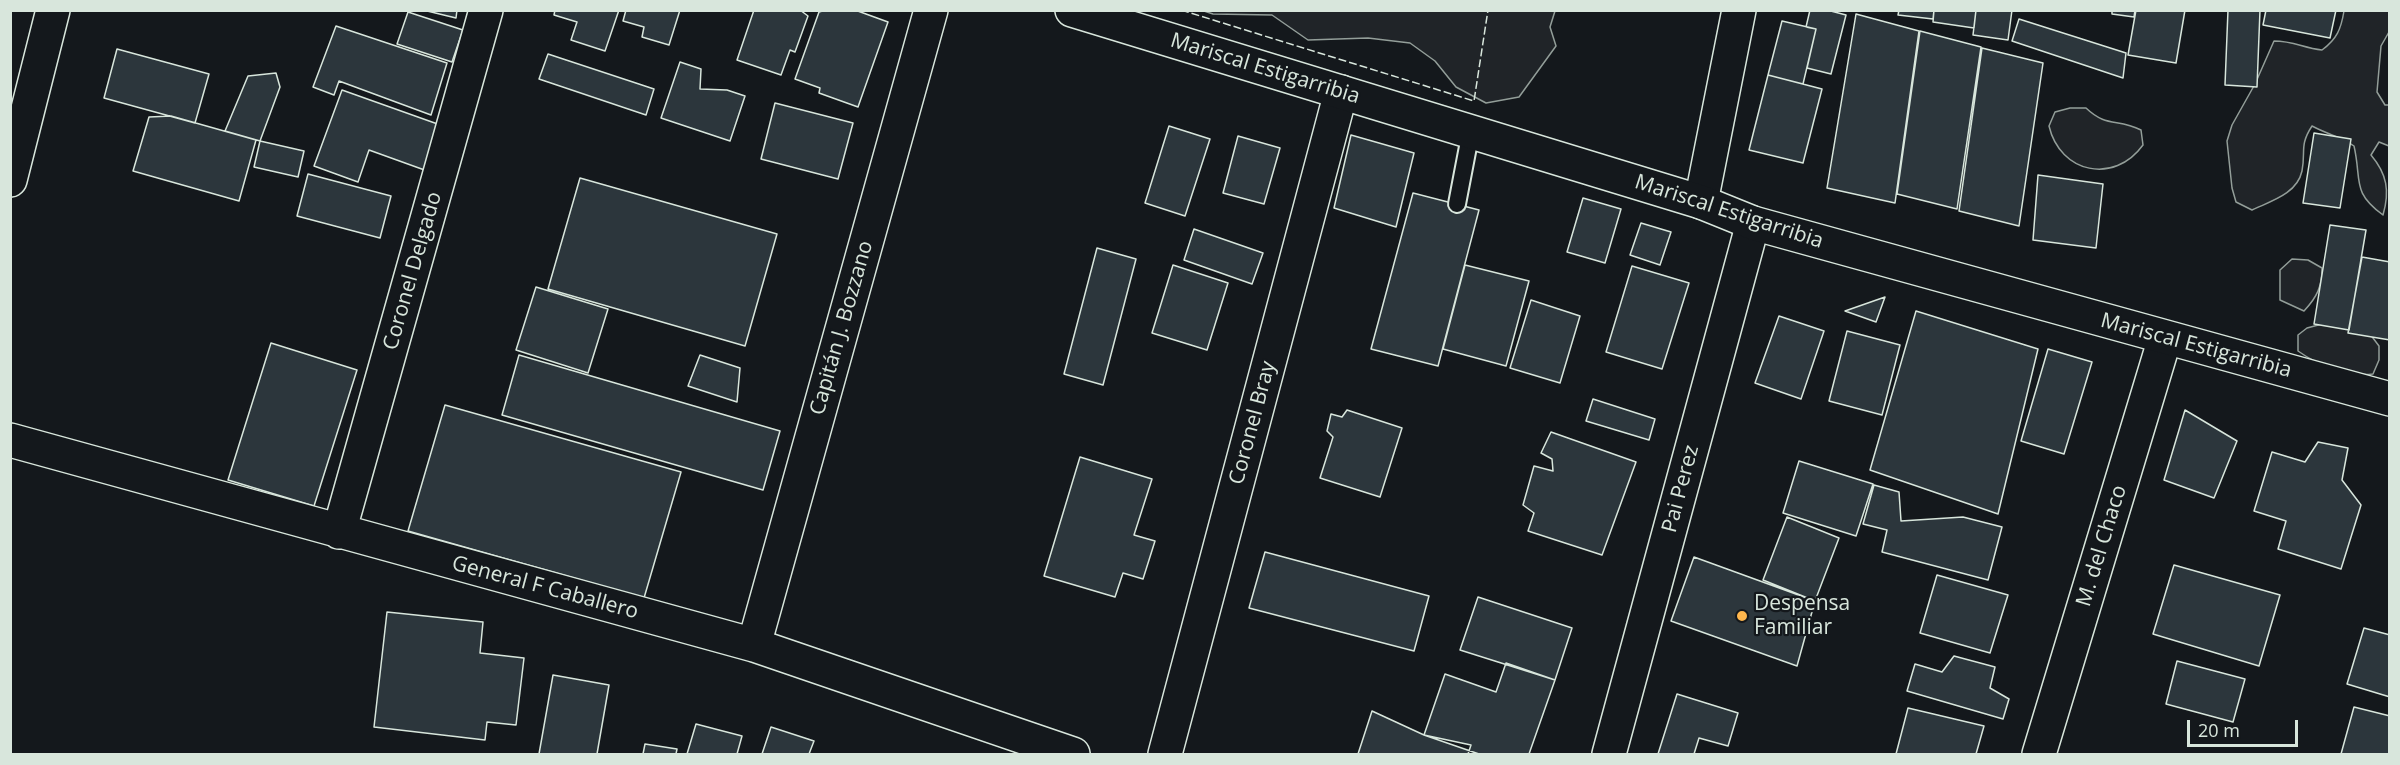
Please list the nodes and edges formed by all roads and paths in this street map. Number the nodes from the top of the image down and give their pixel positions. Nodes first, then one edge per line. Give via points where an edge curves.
1 (53, 10) edge
2 (486, 10) edge
3 (931, 10) edge
4 (1072, 10) edge
5 (1739, 10) edge
6 (1341, 92) junction
7 (1471, 131) junction
8 (10, 180) edge
9 (1701, 202) junction
10 (1456, 204) dead end
11 (1753, 223) junction
12 (2165, 338) junction
13 (2390, 399) edge
14 (10, 440) edge
15 (339, 532) junction
16 (754, 645) junction
17 (1073, 754) edge
18 (1165, 754) edge
19 (1609, 754) edge
20 (2039, 754) edge

1 - 8 street
2 - 15 street, Coronel Delgado
3 - 16 street, Capitán J. Bozzano
4 - 6 street, Mariscal Estigarribia
5 - 9 street
6 - 7 street, Mariscal Estigarribia
6 - 18 street, Coronel Bray
7 - 9 street, Mariscal Estigarribia
7 - 10 lane
9 - 11 street, Mariscal Estigarribia
11 - 12 street, Mariscal Estigarribia
11 - 19 street, Pai Perez
12 - 13 street, Mariscal Estigarribia
12 - 20 street, M. del Chaco
14 - 15 street, General F Caballero
15 - 16 street, General F Caballero
16 - 17 street, General F Caballero

